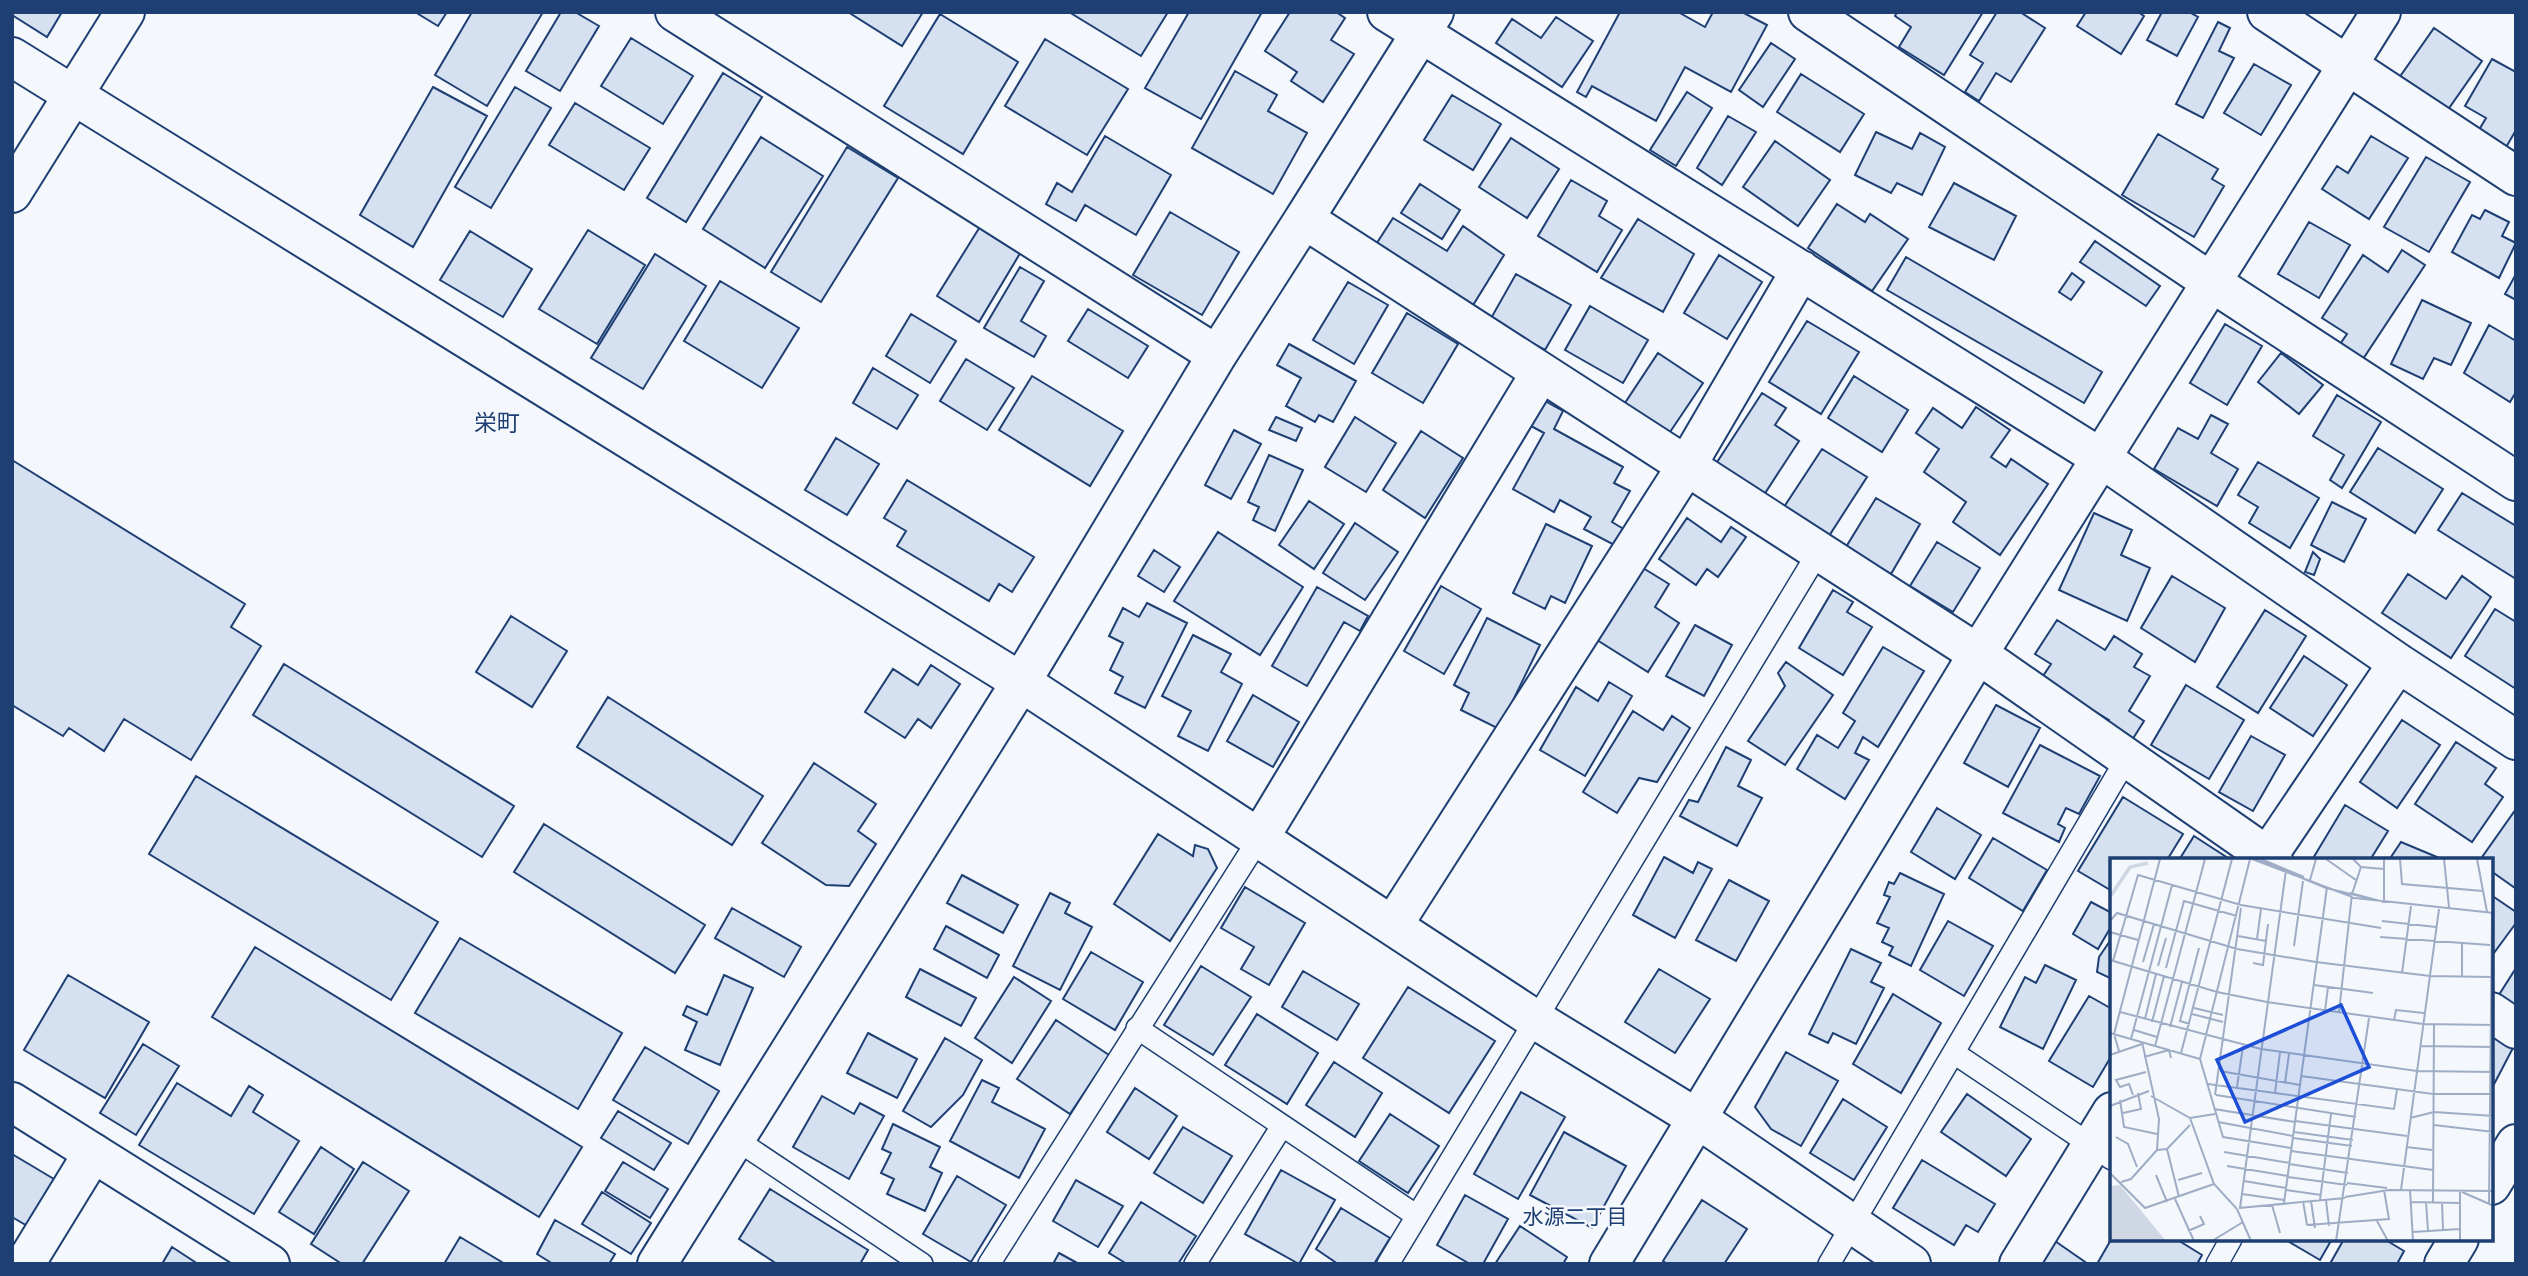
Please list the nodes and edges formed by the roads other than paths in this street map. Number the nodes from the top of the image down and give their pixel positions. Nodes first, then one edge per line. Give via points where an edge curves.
1 (125, 12) edge
2 (675, 12) edge
3 (1387, 12) edge
4 (1808, 12) edge
5 (2267, 12) edge
6 (2381, 12) edge
7 (1428, 23) edge
8 (12, 57) edge
9 (2347, 65) junction
10 (73, 94) junction
11 (2516, 176) edge
12 (12, 193) edge
13 (1304, 219) junction
14 (1801, 270) junction
15 (2211, 282) junction
16 (1217, 355) junction
17 (1541, 372) junction
18 (2101, 458) junction
19 (1686, 465) junction
20 (2516, 481) edge
21 (1819, 551) junction
22 (1978, 654) junction
23 (2398, 663) junction
24 (1021, 682) junction
25 (2516, 740) edge
26 (2127, 758) junction
27 (1260, 837) junction
28 (2268, 858) edge
29 (1393, 925) junction
30 (2493, 1013) edge
31 (1536, 1020) junction
32 (1138, 1028) junction
33 (2516, 1029) edge
34 (1954, 1053) junction
35 (12, 1102) edge
36 (1698, 1119) junction
37 (2110, 1119) edge
38 (1282, 1126) junction
39 (734, 1138) junction
40 (2516, 1144) edge
41 (2101, 1152) edge
42 (93, 1153) junction
43 (2493, 1182) edge
44 (1417, 1216) junction
45 (1854, 1224) junction
46 (2229, 1241) edge
47 (2458, 1241) edge
48 (25, 1264) edge
49 (270, 1264) edge
50 (657, 1264) edge
51 (922, 1264) edge
52 (989, 1264) edge
53 (1195, 1264) edge
54 (1388, 1264) edge
55 (1609, 1264) edge
56 (1829, 1264) edge
57 (1911, 1264) edge
58 (2019, 1264) edge
59 (2217, 1264) edge
60 (2444, 1264) edge

1 - 10 street
2 - 16 street
3 - 7 street
4 - 15 street
5 - 9 street
6 - 9 street
7 - 13 street
7 - 14 street
8 - 10 street
9 - 11 street
9 - 15 street
10 - 12 street
10 - 24 street
13 - 16 street
13 - 17 street
14 - 18 street
14 - 19 street
15 - 18 street
15 - 20 street
16 - 24 street
17 - 19 street
17 - 27 street
18 - 22 street
18 - 23 street
19 - 21 street
19 - 29 street
21 - 22 street
21 - 31 lane
22 - 26 street
22 - 36 street
23 - 25 street
23 - 28 street
24 - 27 street
24 - 39 street
26 - 28 street
26 - 34 lane
27 - 29 street
27 - 32 lane
29 - 31 street
30 - 33 street
31 - 36 street
31 - 44 lane
32 - 38 lane
32 - 52 lane
34 - 41 lane
34 - 45 lane
35 - 42 street
36 - 45 street
36 - 55 street
37 - 41 street
38 - 44 lane
38 - 53 lane
39 - 50 street
39 - 51 lane
40 - 43 street
41 - 58 street
42 - 48 street
42 - 49 street
44 - 54 lane
45 - 56 lane
45 - 57 street
46 - 59 lane
47 - 60 street

